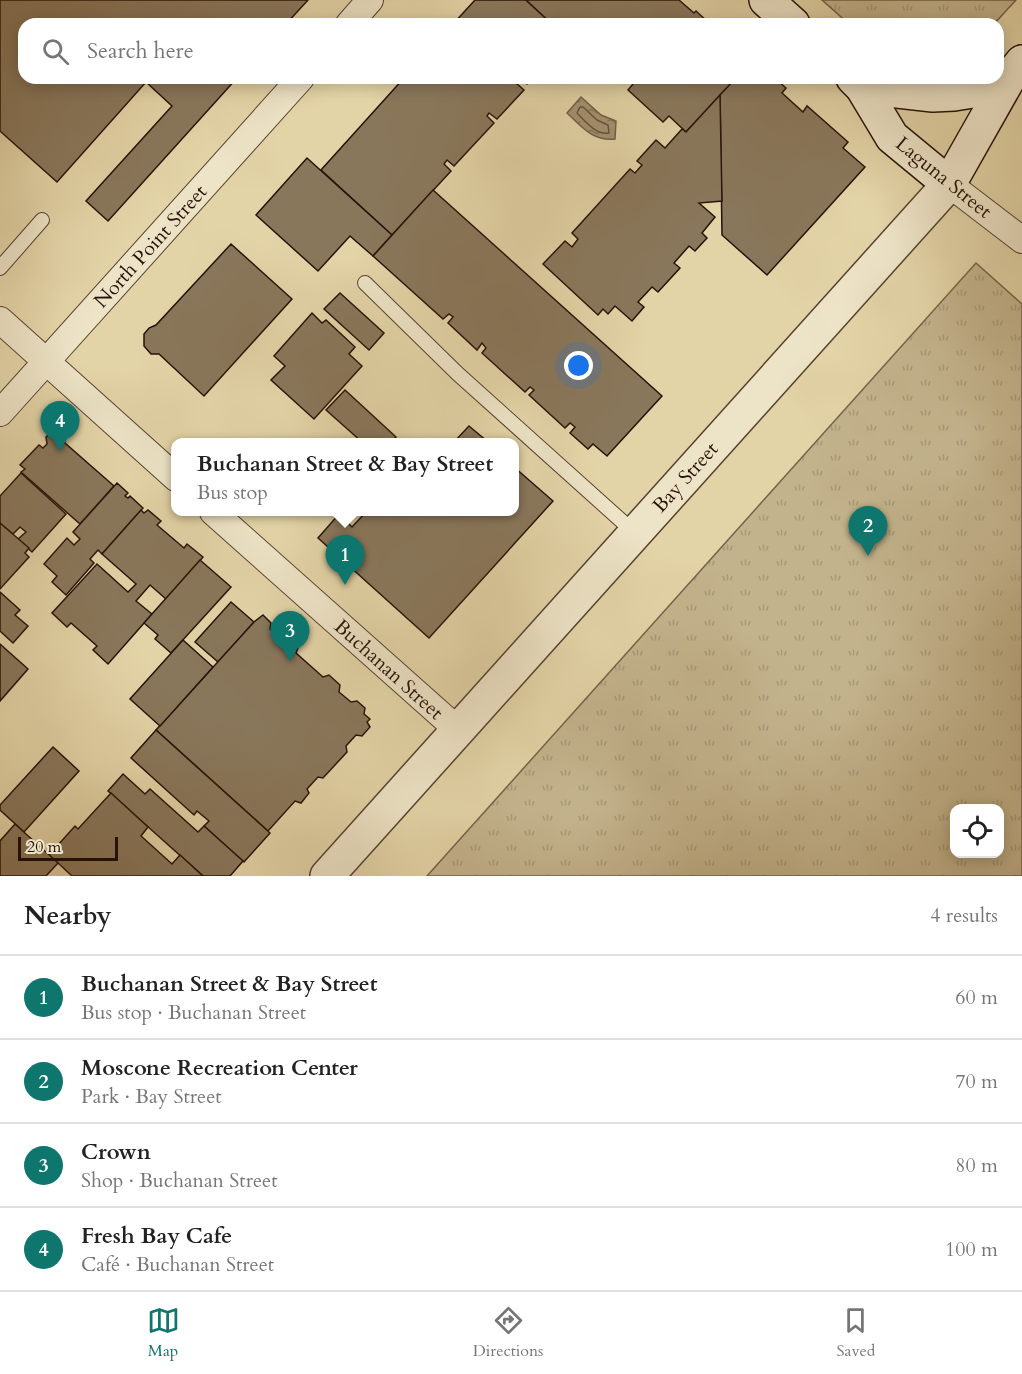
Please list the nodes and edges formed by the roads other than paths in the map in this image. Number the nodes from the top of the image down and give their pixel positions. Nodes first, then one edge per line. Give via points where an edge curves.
1 (370, 0) edge
2 (766, 0) edge
3 (354, 18) edge
4 (786, 18) edge
5 (1016, 70) edge
6 (296, 84) edge
7 (859, 84) edge
8 (864, 84) edge
9 (990, 84) edge
10 (949, 184) junction
11 (42, 220) dead end
12 (1022, 240) edge
13 (0, 268) edge
14 (365, 283) dead end
15 (0, 320) edge
16 (46, 362) junction
17 (0, 413) edge
18 (171, 474) edge
19 (217, 516) edge
20 (635, 533) junction
21 (458, 730) junction
22 (327, 876) edge

1 - 3 street
2 - 4 street
5 - 10 street, Bay Street
6 - 16 street, North Point Street
7 - 10 street, Laguna Street via 892,137
8 - 9 street via 887,91 954,94
10 - 12 street, Laguna Street
10 - 20 street, Bay Street
11 - 13 lane
14 - 20 lane via 458,374
15 - 16 street
16 - 17 street, North Point Street
16 - 18 street
19 - 21 street, Buchanan Street
20 - 21 street, Bay Street
21 - 22 street, Bay Street

